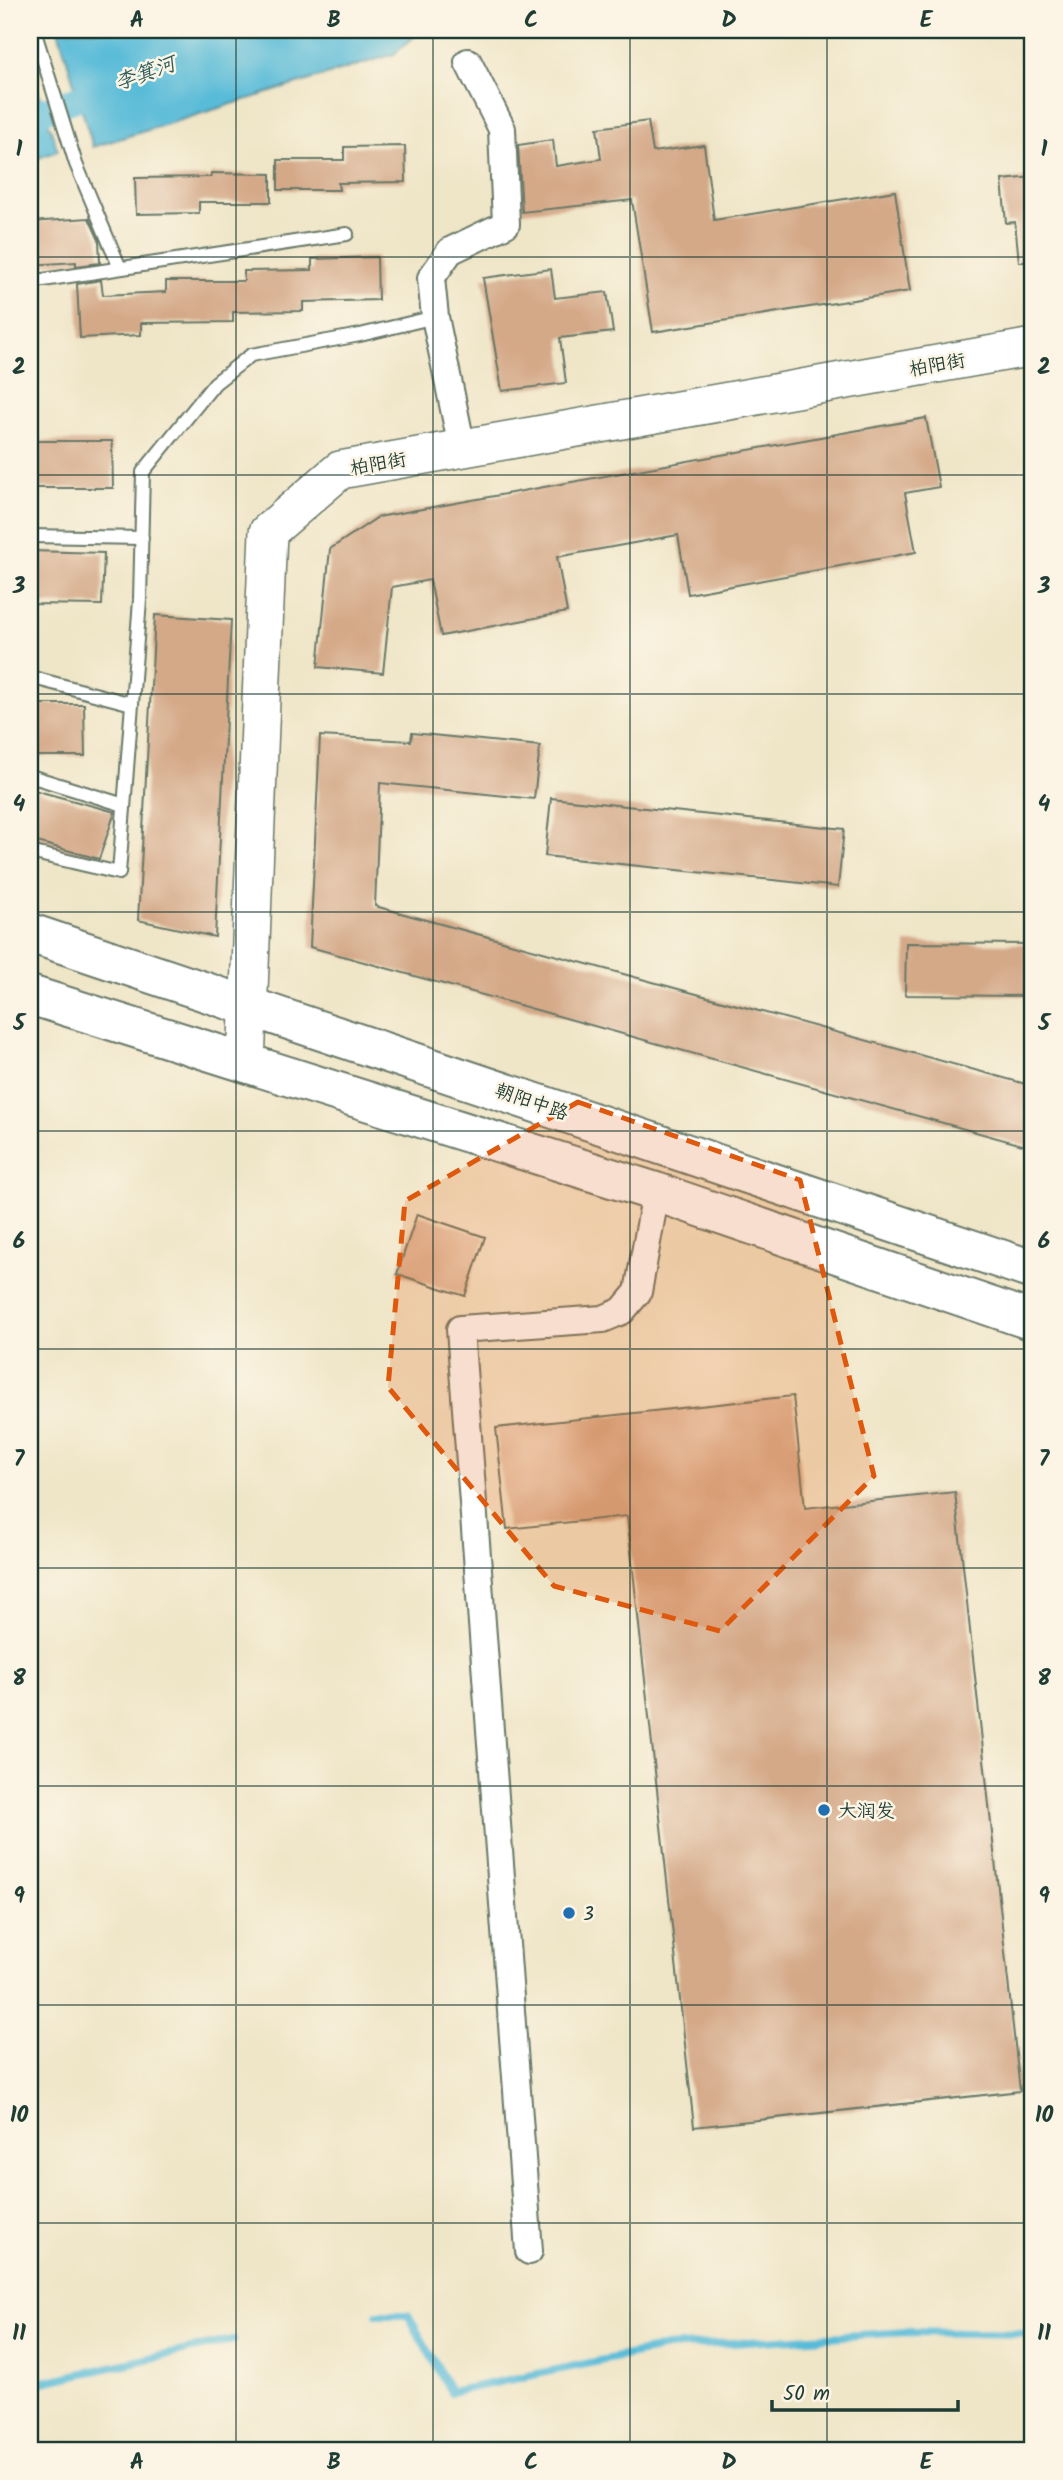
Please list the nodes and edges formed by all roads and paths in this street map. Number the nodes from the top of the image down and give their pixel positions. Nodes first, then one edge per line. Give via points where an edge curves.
1 (34, 30) edge
2 (468, 62) dead end
3 (347, 234) dead end
4 (120, 268) junction
5 (30, 282) edge
6 (435, 317) junction
7 (1033, 347) edge
8 (462, 448) junction
9 (30, 536) edge
10 (142, 538) junction
11 (30, 677) edge
12 (132, 704) junction
13 (30, 776) edge
14 (124, 805) junction
15 (30, 852) edge
16 (30, 933) edge
17 (30, 995) edge
18 (248, 1006) junction
19 (246, 1063) junction
20 (656, 1192) junction
21 (1033, 1270) edge
22 (1033, 1321) edge
23 (529, 2251) dead end

1 - 4 lane via 74,157
2 - 6 street via 502,129 506,224 450,250 431,278
3 - 4 lane
4 - 5 lane
6 - 8 street
6 - 10 lane via 251,355 215,383 143,472
7 - 8 street, 柏阳街
8 - 18 street, 柏阳街 via 340,470 268,532
9 - 10 lane
10 - 12 lane
11 - 12 lane
12 - 14 lane
13 - 14 lane
14 - 15 lane via 119,873
16 - 18 main road, 朝阳中路
17 - 19 main road
18 - 19 street, 柏阳街
18 - 21 main road, 朝阳中路
19 - 20 main road
20 - 22 main road
20 - 23 street via 638,1292 622,1311 603,1320 460,1329

